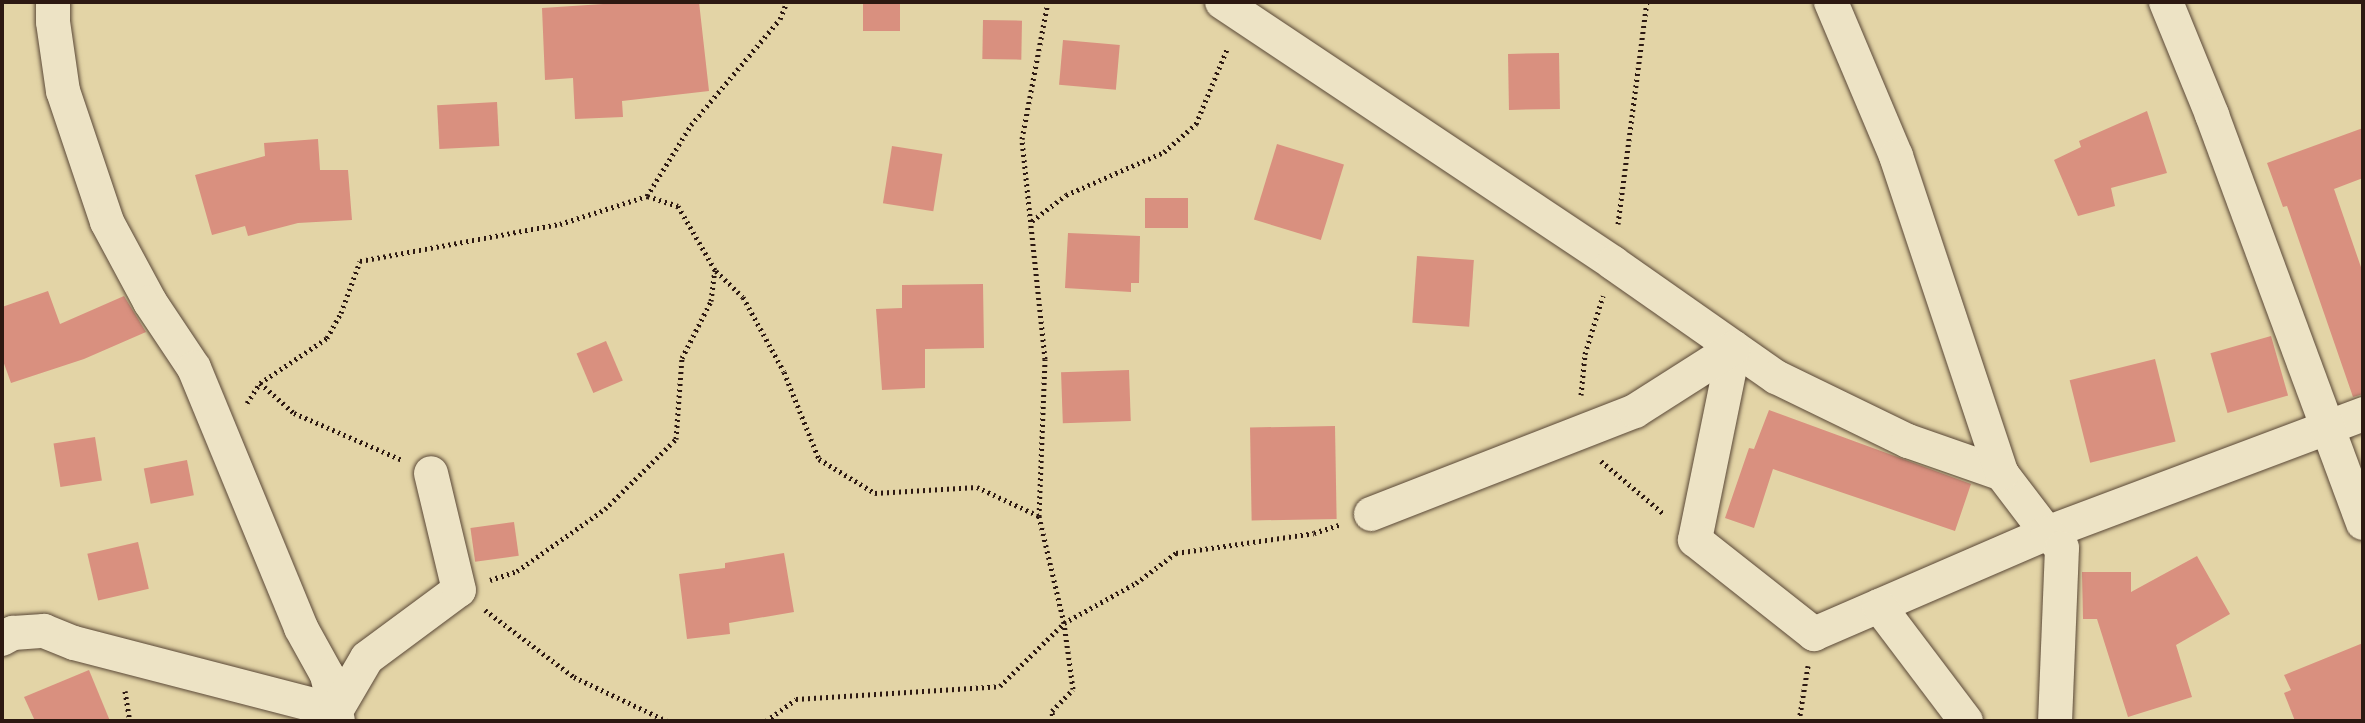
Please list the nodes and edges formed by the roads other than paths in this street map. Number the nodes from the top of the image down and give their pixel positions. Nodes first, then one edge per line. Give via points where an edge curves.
1 (53, 2) edge
2 (1831, 2) edge
3 (2166, 2) edge
4 (1232, 7) edge
5 (1734, 348) junction
6 (2363, 414) edge
7 (2328, 428) junction
8 (431, 473) road end
9 (2002, 474) junction
10 (1371, 514) road end
11 (2363, 523) edge
12 (2047, 533) junction
13 (1879, 606) junction
14 (2, 639) edge
15 (337, 716) edge
16 (1966, 721) edge
17 (2055, 721) edge

1 - 15 street via 63,91 107,222 150,302 194,368 301,628 327,675
2 - 9 street via 1896,156
3 - 7 street
4 - 5 street
5 - 9 street via 1776,377 1908,441
5 - 10 street via 1635,411
5 - 13 street via 1695,540 1814,634
6 - 7 street
7 - 11 street
7 - 12 street
8 - 15 street via 459,590 367,658
9 - 12 street
12 - 13 street
12 - 17 street via 2062,548
13 - 16 street
14 - 15 street via 44,631

